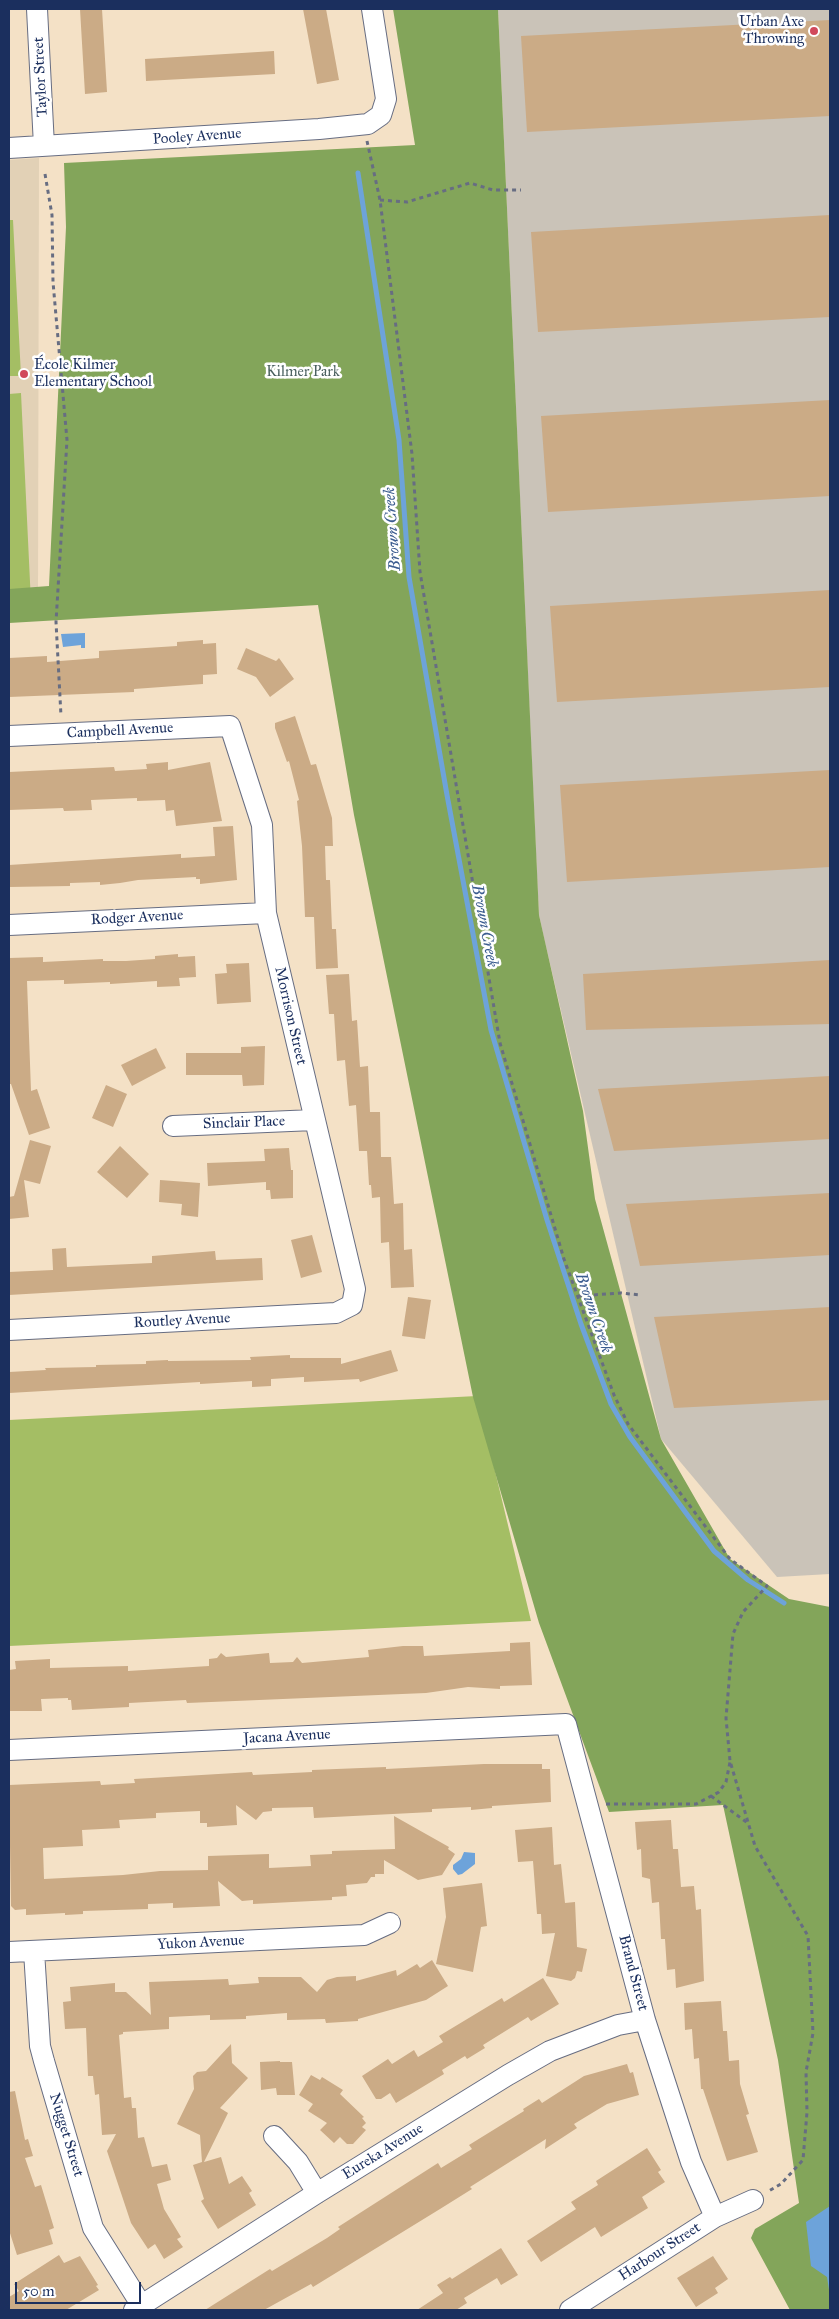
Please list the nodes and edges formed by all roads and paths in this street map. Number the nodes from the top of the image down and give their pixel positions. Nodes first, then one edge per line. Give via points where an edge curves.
1 (37, 9) edge
2 (372, 9) edge
3 (373, 120) junction
4 (44, 146) junction
5 (9, 148) edge
6 (45, 174) dead end
7 (521, 190) dead end
8 (380, 200) junction
9 (230, 726) joint
10 (62, 734) junction
11 (9, 736) edge
12 (266, 912) junction
13 (9, 925) edge
14 (314, 1120) junction
15 (174, 1126) dead end
16 (640, 1295) dead end
17 (578, 1296) junction
18 (352, 1305) joint
19 (9, 1330) edge
20 (566, 1724) joint
21 (9, 1750) edge
22 (730, 1761) junction
23 (711, 1796) junction
24 (588, 1804) junction
25 (750, 1825) junction
26 (390, 1923) dead end
27 (34, 1951) junction
28 (9, 1952) edge
29 (645, 2020) junction
30 (274, 2136) dead end
31 (318, 2192) junction
32 (753, 2200) joint
33 (715, 2217) junction
34 (138, 2308) edge
35 (570, 2310) edge

1 - 4 street, Taylor Street
2 - 3 street via 386,95 386,104
3 - 4 street, Pooley Avenue
3 - 8 path
4 - 5 street, Pooley Avenue
6 - 10 path via 52,215 67,440 56,622
7 - 8 path via 493,190 470,183 408,202
8 - 17 path via 412,454 420,572 500,1043
9 - 10 street, Campbell Avenue
9 - 12 street, Morrison Street via 262,825
10 - 11 street, Campbell Avenue
12 - 13 street, Rodger Avenue
12 - 14 street, Morrison Street
14 - 15 street, Sinclair Place
14 - 18 street, Morrison Street via 353,1276
16 - 17 path
17 - 22 path via 628,1424 730,1559 767,1586 743,1612 733,1634 726,1718
18 - 19 street, Routley Avenue via 336,1313
20 - 21 street, Jacana Avenue
20 - 24 street, Brand Street
22 - 23 path via 726,1782 719,1792
22 - 25 path
23 - 24 path via 696,1804
23 - 25 path
24 - 29 street, Brand Street
25 - 32 path via 755,1846 808,1936 813,2033 806,2072 803,2160 781,2184
26 - 27 street, Yukon Avenue via 364,1935
27 - 28 street, Yukon Avenue
27 - 34 street, Nugget Street via 40,2046 93,2228
29 - 31 street, Eureka Avenue via 618,2026 550,2051
29 - 33 street, Brand Street via 691,2162
30 - 31 street via 298,2162
31 - 34 street, Eureka Avenue
32 - 33 street, Harbour Street
33 - 35 street, Harbour Street

